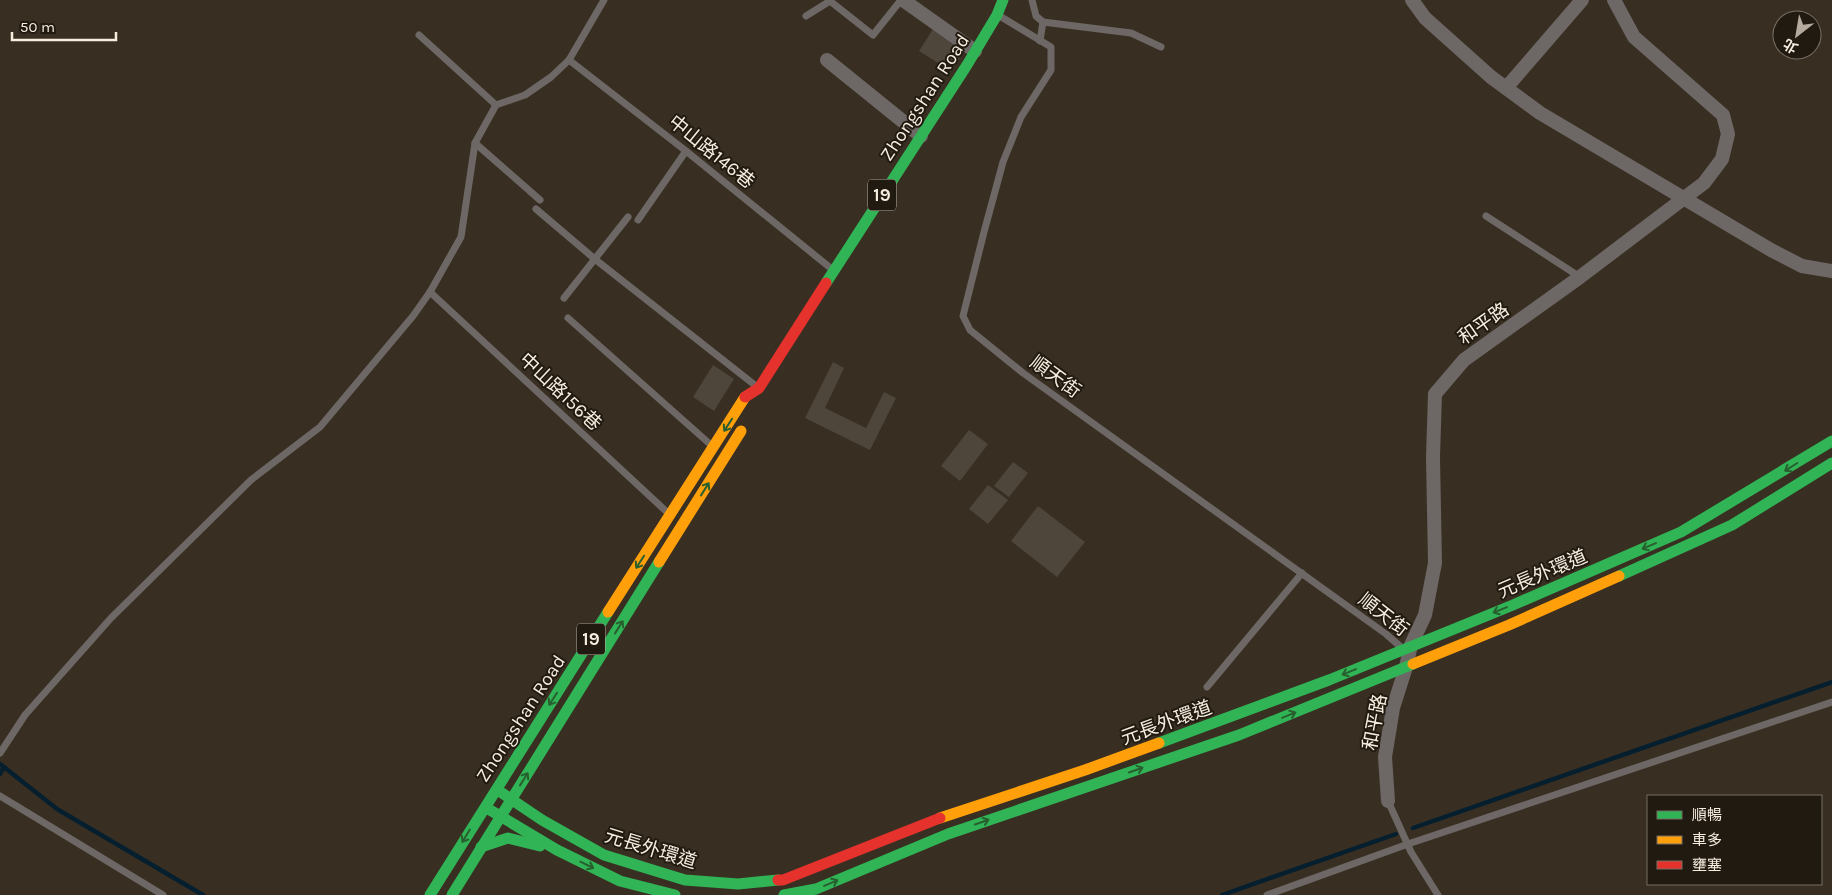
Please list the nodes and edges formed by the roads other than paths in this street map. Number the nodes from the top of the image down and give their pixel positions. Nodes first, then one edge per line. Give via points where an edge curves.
1 (604, 0) edge
2 (902, 0) edge
3 (1003, 0) edge
4 (1032, 0) edge
5 (1412, 0) edge
6 (1582, 0) edge
7 (1614, 0) edge
8 (997, 15) junction
9 (806, 16) dead end
10 (1042, 22) junction
11 (419, 35) dead end
12 (1040, 41) junction
13 (1160, 47) dead end
14 (975, 51) junction
15 (569, 60) junction
16 (827, 60) dead end
17 (1506, 88) junction
18 (496, 105) junction
19 (921, 136) junction
20 (475, 143) junction
21 (686, 150) junction
22 (1683, 199) junction
23 (540, 200) dead end
24 (536, 209) dead end
25 (1486, 216) dead end
26 (628, 217) dead end
27 (638, 220) dead end
28 (596, 260) junction
29 (834, 270) junction
30 (1832, 270) edge
31 (1580, 277) junction
32 (430, 292) junction
33 (564, 298) dead end
34 (568, 318) dead end
35 (759, 388) junction
36 (758, 404) dead end
37 (748, 421) dead end
38 (1832, 441) edge
39 (713, 447) junction
40 (1832, 463) edge
41 (670, 515) junction
42 (1302, 573) junction
43 (1407, 647) junction
44 (1406, 667) junction
45 (1207, 687) dead end
46 (1832, 702) edge
47 (0, 753) edge
48 (496, 788) junction
49 (0, 796) edge
50 (511, 799) junction
51 (1388, 801) joint
52 (484, 807) junction
53 (501, 816) junction
54 (1408, 844) junction
55 (481, 847) junction
56 (557, 850) junction
57 (163, 895) edge
58 (430, 895) edge
59 (452, 895) edge
60 (675, 895) edge
61 (784, 895) edge
62 (1267, 895) edge
63 (1438, 895) edge

1 - 15 lane
2 - 9 lane via 873,35 830,1
2 - 14 street
3 - 8 street, Zhongshan Road / 19
4 - 10 lane via 1036,16
5 - 17 street via 1425,18
6 - 17 street
7 - 22 street, 和平路 via 1634,37 1723,115 1728,134 1722,159 1704,183
8 - 12 lane, 順天街
8 - 14 street, Zhongshan Road / 19
10 - 12 lane
10 - 13 lane via 1131,33
11 - 18 lane
12 - 42 lane, 順天街 via 1051,48 1051,70 1021,117 1003,162 963,316 970,330 1023,373
14 - 19 street, Zhongshan Road / 19
15 - 18 lane via 525,95
15 - 21 lane, 中山路146巷
16 - 19 street
17 - 22 street via 1540,113
18 - 20 lane
19 - 29 street, Zhongshan Road / 19
20 - 23 lane
20 - 32 lane via 461,237
21 - 27 lane
21 - 29 lane, 中山路146巷
22 - 30 street via 1802,266
22 - 31 street, 和平路
24 - 28 lane
25 - 31 lane
26 - 28 lane
28 - 33 lane
28 - 35 lane
29 - 35 street, Zhongshan Road / 19
31 - 43 street, 和平路 via 1464,360 1435,394 1435,563 1425,615
32 - 41 lane, 中山路156巷
32 - 47 lane via 320,427 252,480 110,618 25,716
34 - 39 lane
35 - 36 street, Zhongshan Road / 19
35 -> 39 street, Zhongshan Road / 19 via 745,397
50 -> 37 street, Zhongshan Road / 19
38 -> 43 street, 元長外環道 via 1681,532
39 - 41 street, Zhongshan Road / 19
40 - 44 street, 元長外環道 via 1732,525 1509,625
41 -> 48 street, Zhongshan Road / 19
42 - 43 lane, 順天街
42 - 45 lane
43 - 44 street, 和平路
43 -> 50 street, 元長外環道 via 1292,694 1085,770 938,819 783,880 738,884 685,880 604,855
44 - 51 street, 和平路 via 1393,708 1385,757
61 -> 44 street, 元長外環道 via 816,889 948,834 1239,735
46 - 54 lane
48 - 50 street, 元長外環道
48 - 52 street, Zhongshan Road / 19
49 - 57 lane
50 - 53 street, Zhongshan Road / 19
51 - 54 lane
52 - 53 street, 元長外環道
52 -> 58 street, Zhongshan Road / 19
53 - 55 street, Zhongshan Road / 19
53 - 56 street, 元長外環道
54 - 62 lane
54 - 63 lane
55 - 56 street via 508,838
55 - 59 street, Zhongshan Road / 19
56 -> 60 street, 元長外環道 via 620,881

